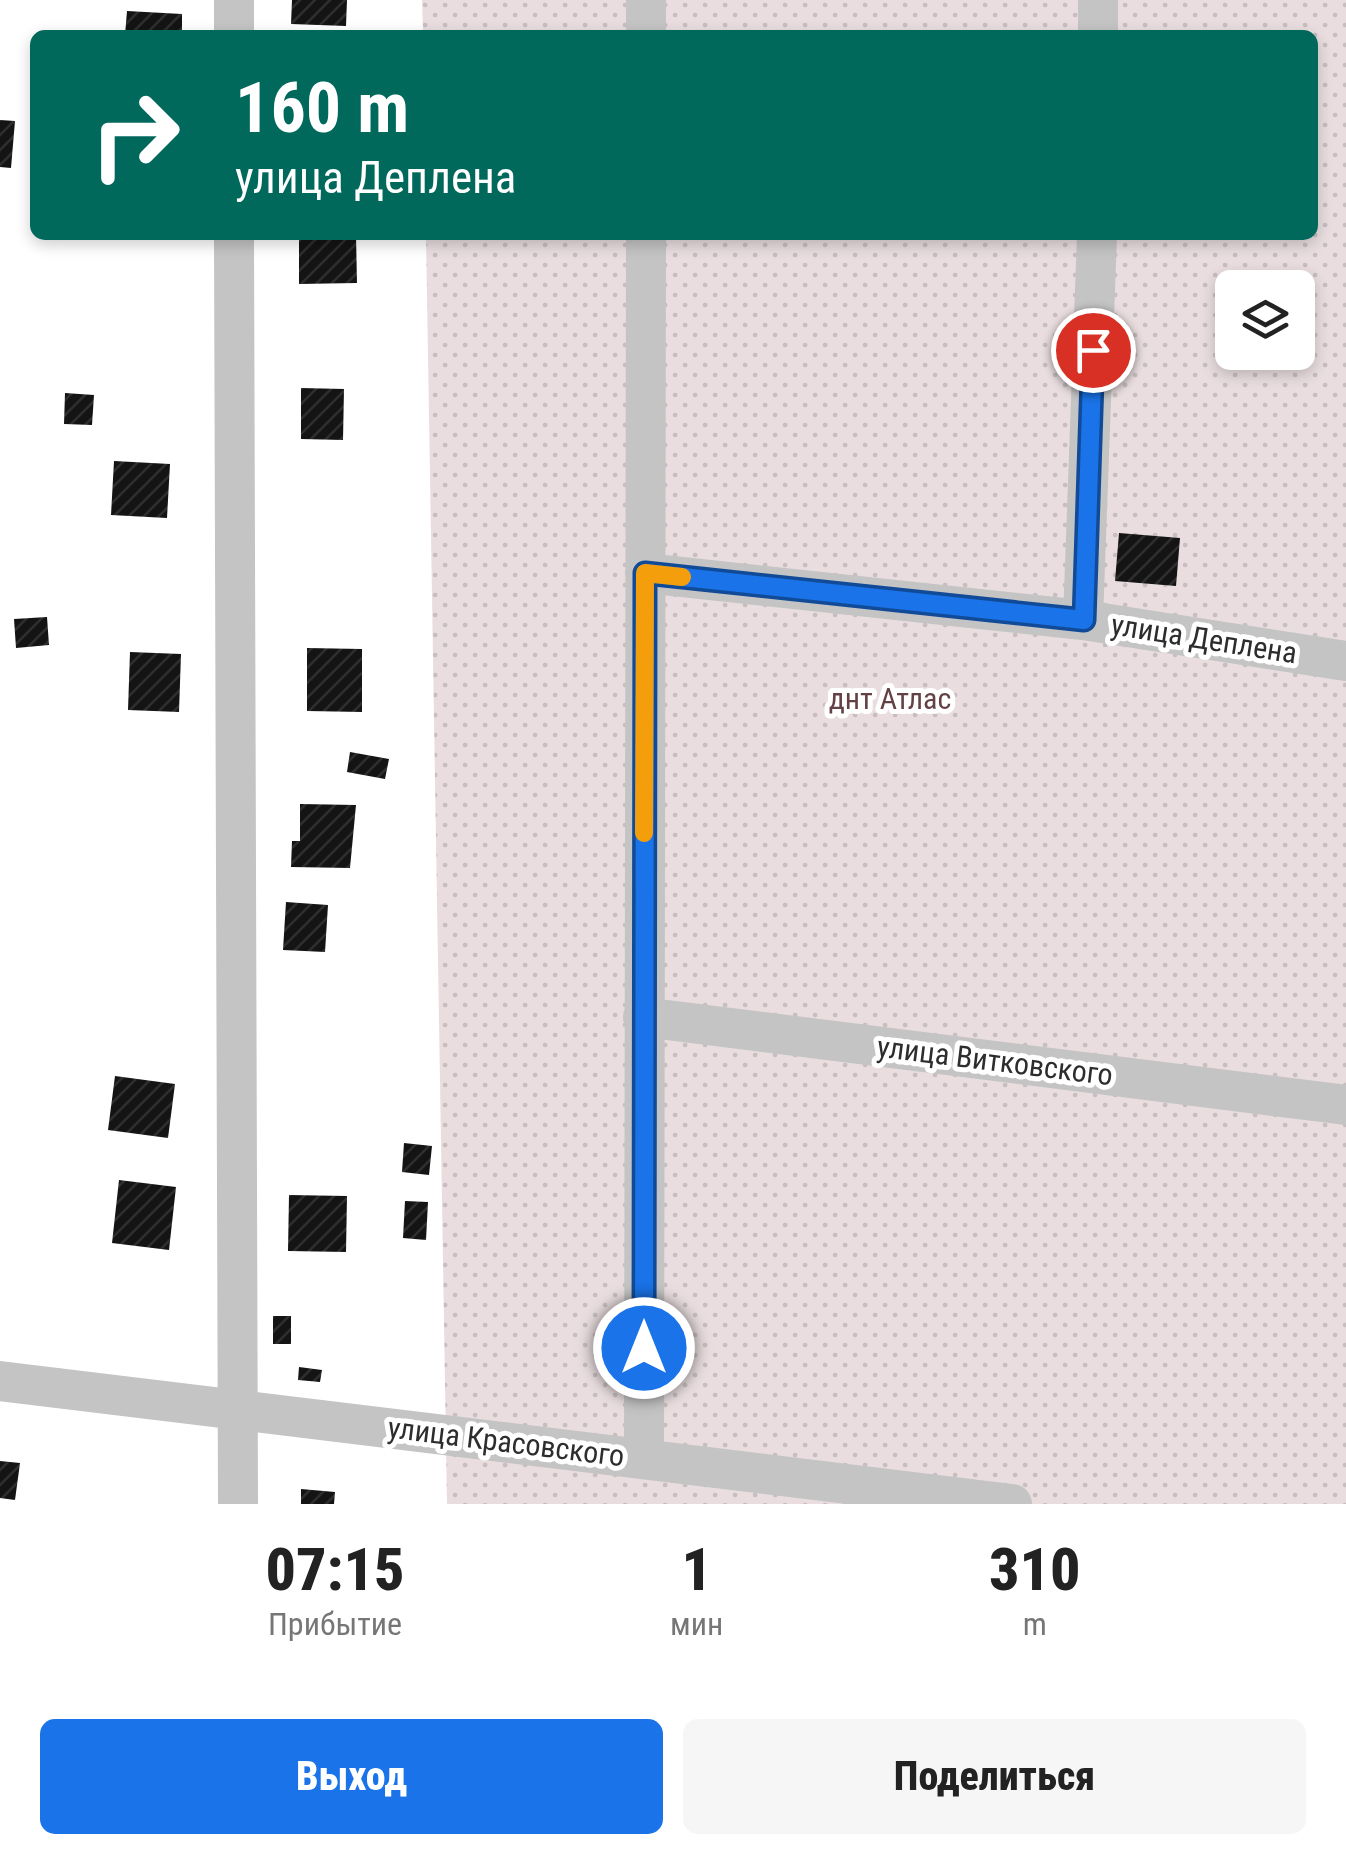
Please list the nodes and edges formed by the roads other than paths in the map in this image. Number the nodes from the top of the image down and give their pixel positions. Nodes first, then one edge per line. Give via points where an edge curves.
1 (234, 0) edge
2 (646, 0) edge
3 (1098, 0) edge
4 (234, 30) edge
5 (646, 30) edge
6 (1098, 30) edge
7 (234, 240) edge
8 (646, 240) edge
9 (1097, 240) edge
10 (645, 573) junction
11 (1084, 620) junction
12 (1346, 661) edge
13 (644, 1016) junction
14 (1346, 1105) edge
15 (0, 1381) edge
16 (238, 1410) junction
17 (644, 1459) junction
18 (238, 1504) edge
19 (1012, 1504) edge

1 - 4 street
2 - 5 street
3 - 6 street
7 - 16 street
8 - 10 street
9 - 11 street
10 - 11 street, улица Деплена
10 - 13 street
11 - 12 street, улица Деплена
13 - 14 street, улица Витковского
13 - 17 street
15 - 16 street, улица Красовского
16 - 17 street, улица Красовского
16 - 18 street
17 - 19 street, улица Красовского

